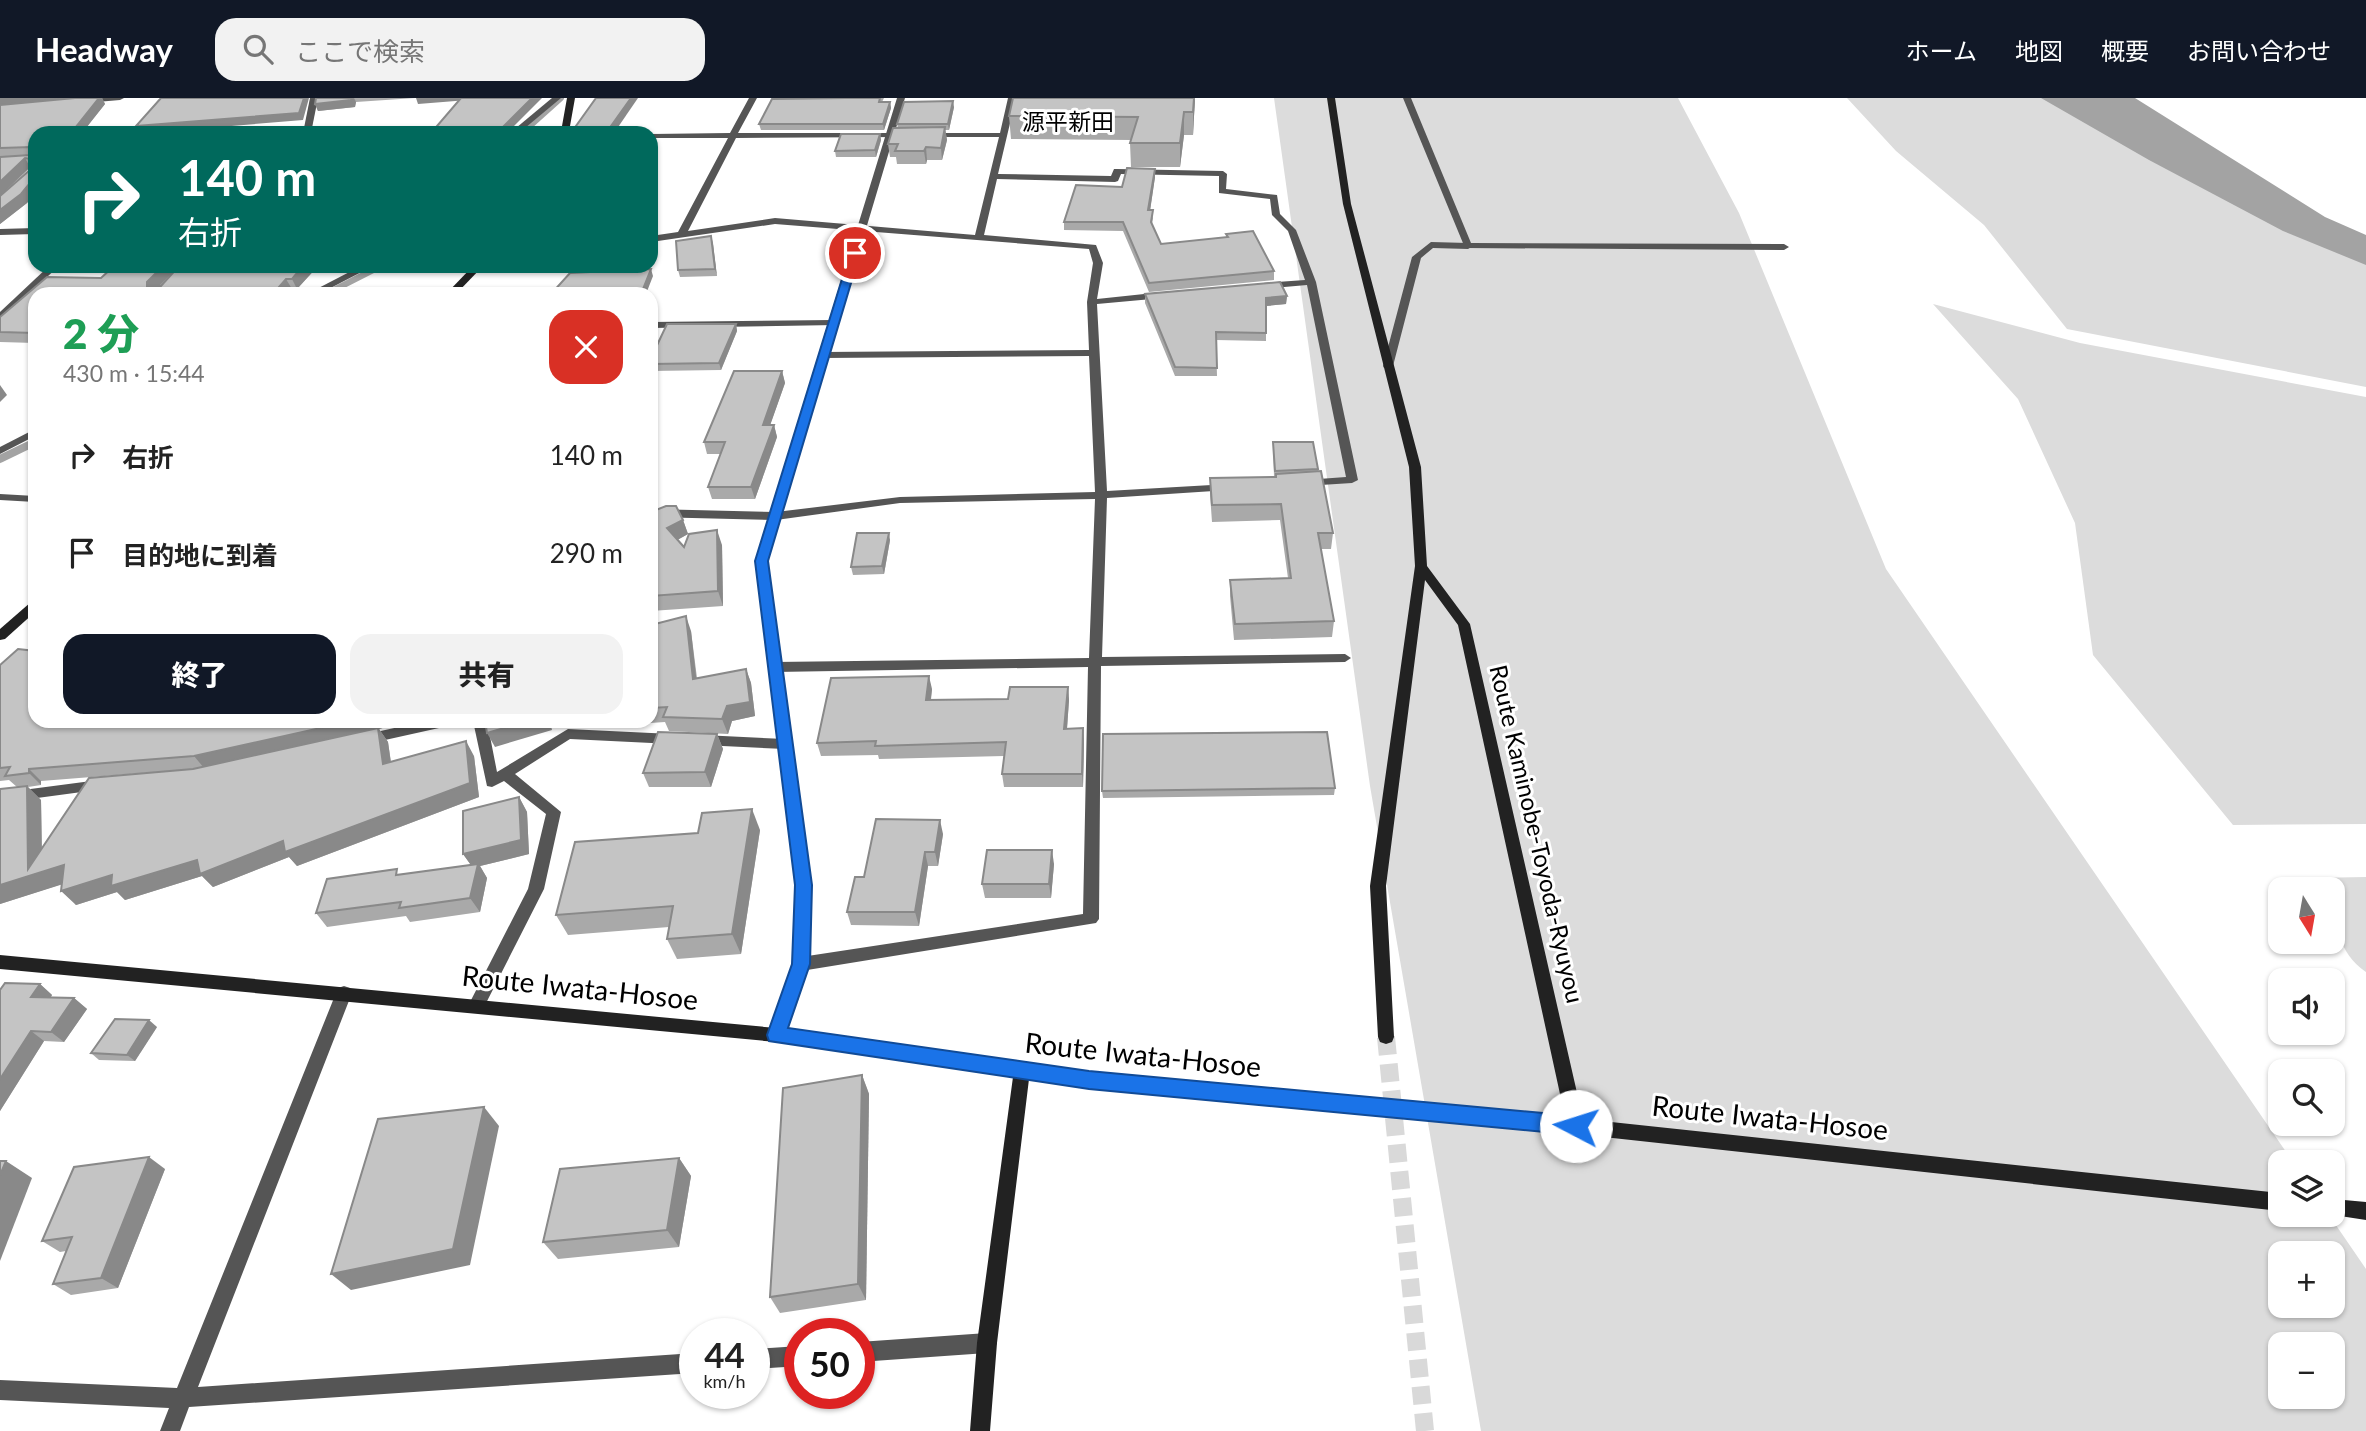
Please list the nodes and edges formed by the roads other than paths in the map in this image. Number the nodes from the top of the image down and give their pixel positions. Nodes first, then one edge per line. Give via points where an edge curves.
1 (120, 98) edge
2 (314, 98) edge
3 (557, 98) edge
4 (571, 98) edge
5 (752, 98) edge
6 (901, 98) edge
7 (1012, 98) edge
8 (1331, 98) edge
9 (1408, 98) edge
10 (72, 103) edge
11 (308, 126) edge
12 (522, 126) edge
13 (566, 126) edge
14 (890, 135) junction
15 (1001, 135) junction
16 (658, 136) edge
17 (732, 136) junction
18 (992, 176) junction
19 (862, 229) junction
20 (28, 231) edge
21 (0, 232) edge
22 (681, 235) junction
23 (658, 238) edge
24 (979, 238) junction
25 (1468, 246) junction
26 (1784, 247) dead end
27 (47, 273) edge
28 (354, 273) edge
29 (471, 273) edge
30 (1311, 282) junction
31 (32, 287) edge
32 (326, 287) edge
33 (458, 287) edge
34 (1256, 287) edge
35 (28, 291) edge
36 (1174, 294) edge
37 (1092, 302) junction
38 (0, 317) edge
39 (833, 323) junction
40 (658, 324) edge
41 (1093, 353) junction
42 (823, 355) junction
43 (1388, 366) junction
44 (28, 436) edge
45 (0, 451) edge
46 (1296, 483) edge
47 (1241, 487) edge
48 (1101, 495) junction
49 (0, 498) edge
50 (28, 499) edge
51 (658, 513) edge
52 (776, 516) junction
53 (1421, 566) junction
54 (28, 610) edge
55 (0, 636) edge
56 (1345, 659) dead end
57 (1095, 663) junction
58 (775, 667) junction
59 (418, 728) edge
60 (481, 728) edge
61 (353, 743) edge
62 (785, 744) junction
63 (505, 774) junction
64 (120, 783) edge
65 (0, 798) edge
66 (0, 962) edge
67 (801, 964) junction
68 (344, 993) junction
69 (476, 1006) junction
70 (776, 1035) junction
71 (1386, 1037) tunnel mouth
72 (1022, 1070) junction
73 (1576, 1126) junction
74 (2268, 1201) edge
75 (2345, 1209) edge
76 (2366, 1211) edge
77 (986, 1343) junction
78 (875, 1351) edge
79 (679, 1364) edge
80 (0, 1390) edge
81 (181, 1398) junction
82 (170, 1431) edge
83 (980, 1431) edge

1 - 10 street
2 - 11 street
3 - 12 street
4 - 13 main road
5 - 17 street
6 - 14 street
7 - 15 street
8 - 43 main road via 1347,204
9 - 25 street
14 - 15 street
14 - 17 street
14 - 19 street
15 - 18 street
16 - 17 street
17 - 22 street
18 - 24 street
18 - 30 street via 1115,179 1117,171 1223,174 1222,191 1273,197 1276,215 1292,230
19 - 22 street via 775,221
19 - 24 street
19 - 39 street
20 - 21 street
22 - 23 street
24 - 37 street via 1093,247 1098,263
25 - 26 street
25 - 43 street via 1431,245 1418,257
27 - 31 street
28 - 32 street
29 - 33 main road
30 - 34 street
30 - 46 street via 1352,480
35 - 38 street
36 - 37 street
37 - 41 street
39 - 40 street
39 - 42 street
41 - 42 street
41 - 48 street
42 - 52 street
43 - 53 main road via 1415,467
44 - 45 street
47 - 48 street
48 - 52 street via 900,500
48 - 57 street
49 - 50 street
51 - 52 street
52 - 58 street via 761,561
53 - 71 main road via 1378,886
53 - 73 main road, Route Kaminobe-Toyoda-Ryuyou via 1464,624
54 - 55 main road
56 - 57 street
57 - 58 street
57 - 67 street via 1091,919
58 - 62 street
59 - 61 street
60 - 63 street via 492,782
62 - 63 street via 568,734
62 - 67 street via 803,885
63 - 69 street via 554,812 536,889
64 - 65 street
66 - 68 main road, Route Iwata-Hosoe
67 - 70 street
68 - 69 main road, Route Iwata-Hosoe
68 - 81 street
69 - 70 main road, Route Iwata-Hosoe
70 - 72 main road, Route Iwata-Hosoe
72 - 73 main road, Route Iwata-Hosoe
72 - 77 main road
73 - 74 main road, Route Iwata-Hosoe
75 - 76 main road
77 - 78 street
77 - 83 main road
79 - 81 street
80 - 81 street
81 - 82 street

